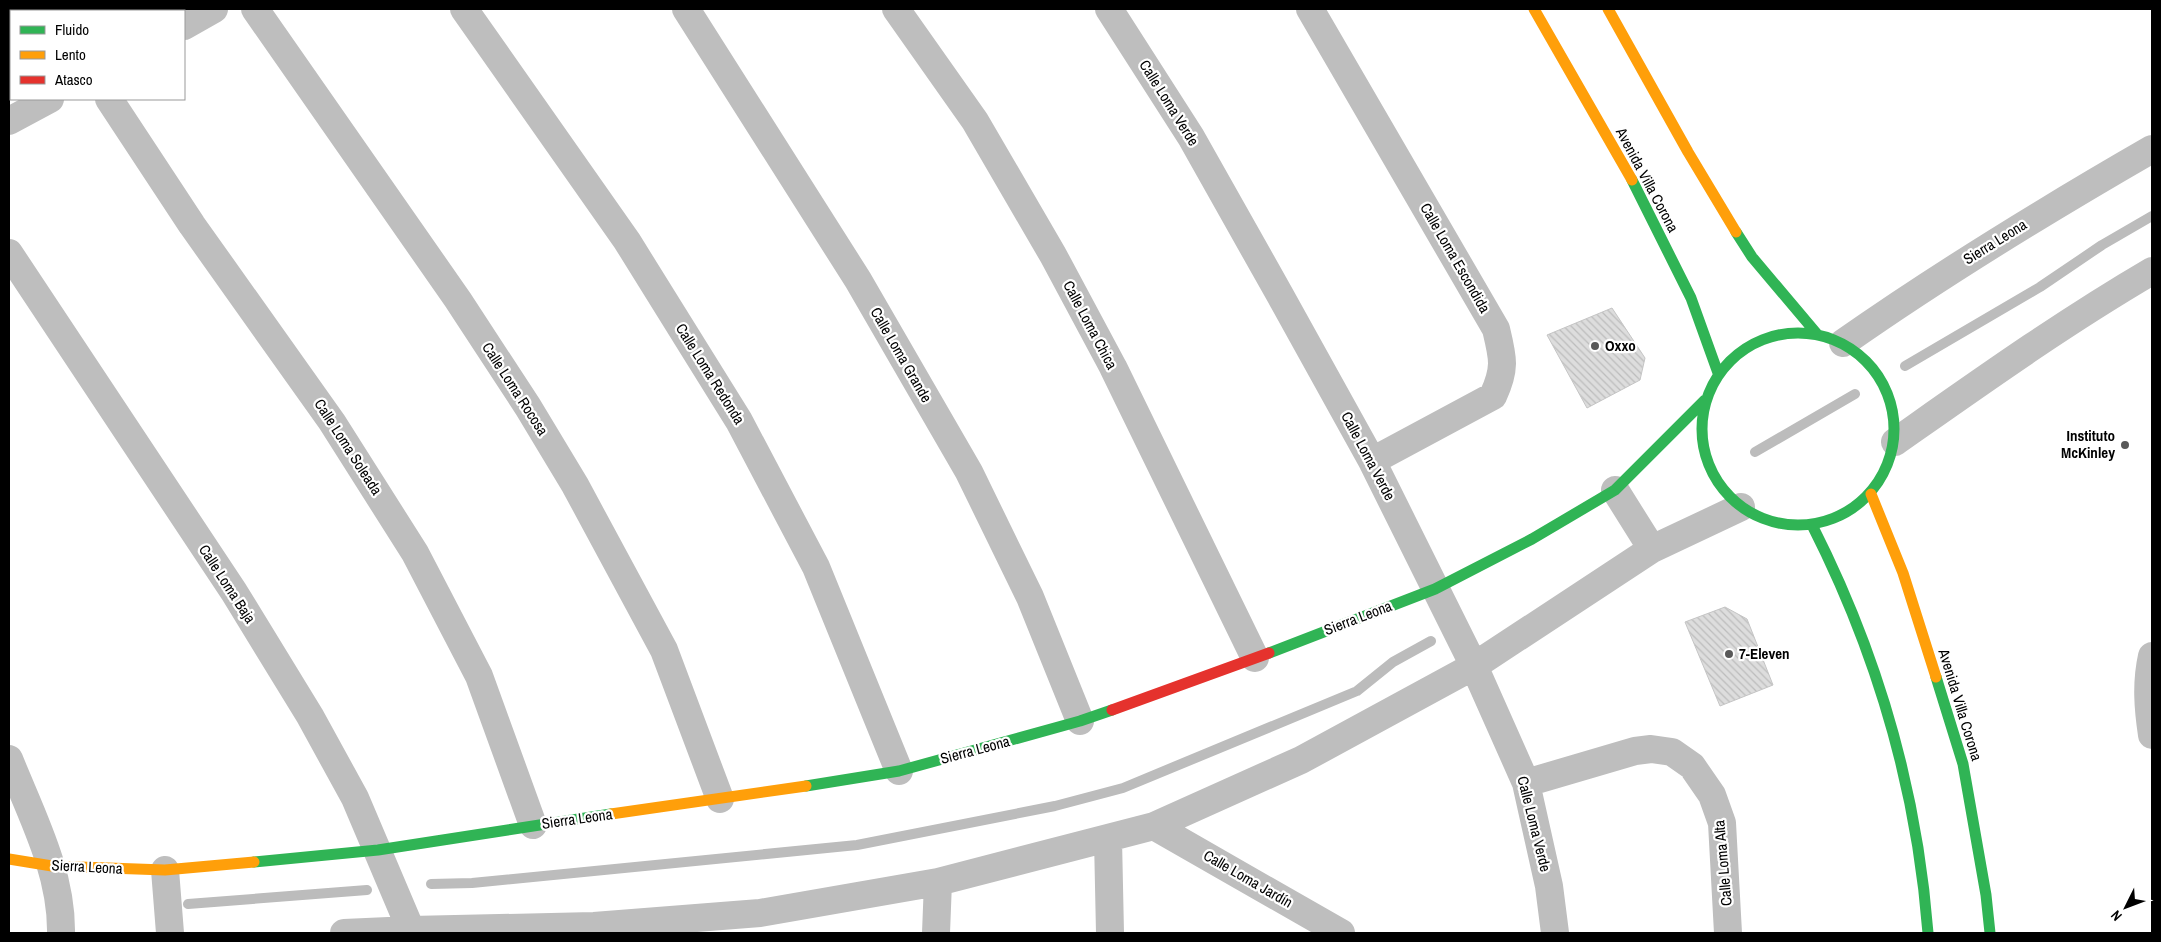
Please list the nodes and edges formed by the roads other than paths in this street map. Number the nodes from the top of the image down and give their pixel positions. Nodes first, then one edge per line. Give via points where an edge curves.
1 (214, 9) edge
2 (255, 9) edge
3 (464, 9) edge
4 (686, 9) edge
5 (896, 9) edge
6 (1109, 9) edge
7 (1310, 9) edge
8 (1534, 9) edge
9 (1608, 9) edge
10 (185, 25) edge
11 (48, 100) edge
12 (110, 100) edge
13 (9, 121) edge
14 (2152, 149) edge
15 (9, 253) edge
16 (2152, 271) edge
17 (1817, 334) junction
18 (1843, 343) junction
19 (1718, 373) junction
20 (1705, 400) junction
21 (1895, 442) junction
22 (1372, 461) junction
23 (1615, 490) junction
24 (1871, 494) junction
25 (1741, 507) junction
26 (1812, 525) junction
27 (1652, 549) junction
28 (1435, 588) junction
29 (2152, 656) edge
30 (1254, 658) junction
31 (1474, 666) junction
32 (1080, 721) junction
33 (2152, 735) edge
34 (9, 759) edge
35 (899, 771) junction
36 (1526, 783) junction
37 (720, 799) junction
38 (533, 825) junction
39 (1154, 826) junction
40 (1108, 839) junction
41 (378, 850) junction
42 (9, 859) edge
43 (52, 866) junction
44 (165, 870) junction
45 (938, 882) junction
46 (759, 923) edge
47 (594, 930) edge
48 (411, 931) edge
49 (61, 933) edge
50 (170, 933) edge
51 (344, 933) edge
52 (936, 933) edge
53 (1110, 933) edge
54 (1341, 933) edge
55 (1555, 933) edge
56 (1728, 933) edge
57 (1928, 933) edge
58 (1990, 933) edge

1 - 10 street
2 - 37 street, Calle Loma Rocosa via 458,300 575,484 664,650
3 - 35 street, Calle Loma Redonda via 627,241 739,421 816,567
4 - 32 street, Calle Loma Grande via 858,280 969,472 1030,597
5 - 30 street, Calle Loma Chica via 975,121 1053,255 1113,367
6 - 22 street, Calle Loma Verde via 1191,136
7 - 22 street, Calle Loma Escondida via 1496,329 1503,355 1502,376 1493,396
8 - 19 street, Avenida Villa Corona via 1638,190 1690,298
9 - 17 street via 1688,152 1752,257
11 - 13 street
12 - 38 street, Calle Loma Soleada via 192,225 332,422 415,553 480,676
14 - 18 street, Sierra Leona via 1928,284
15 - 41 street, Calle Loma Baja via 234,592 300,699 355,798
16 - 21 street via 1986,378
17 - 18 street
17 - 19 street via 1780,333 1745,347
18 - 21 street via 1874,368 1891,402
19 - 20 street
20 - 23 street, Sierra Leona
20 - 25 street via 1702,440 1715,478
21 - 24 street via 1887,470
22 - 28 street, Calle Loma Verde
23 - 27 street
23 - 28 street, Sierra Leona via 1532,539
24 - 26 street via 1844,515
24 - 58 street, Avenida Villa Corona via 1903,573 1963,764
25 - 26 street via 1775,522
25 - 27 street
26 - 57 street via 1848,598 1891,720 1905,774 1926,897
27 - 31 street
28 - 30 street, Sierra Leona
28 - 31 street, Calle Loma Verde
29 - 33 street via 2147,705
30 - 32 street, Sierra Leona
31 - 36 street, Calle Loma Verde
31 - 39 street via 1301,760
32 - 35 street, Sierra Leona
34 - 43 street
35 - 37 street, Sierra Leona
36 - 55 street, Calle Loma Verde via 1549,886
36 - 56 street, Calle Loma Alta via 1651,749 1672,752 1692,766 1712,795 1722,823
37 - 38 street, Sierra Leona
38 - 41 street, Sierra Leona
39 - 40 street
39 - 54 street, Calle Loma Jardín
40 - 45 street
40 - 53 street
41 - 44 street, Sierra Leona
41 - 48 street, Calle Loma Baja
42 - 43 street, Sierra Leona
43 - 44 street, Sierra Leona
43 - 49 street
44 - 50 street
45 - 46 street
45 - 52 street
46 - 47 street
47 - 48 street
48 - 51 street

